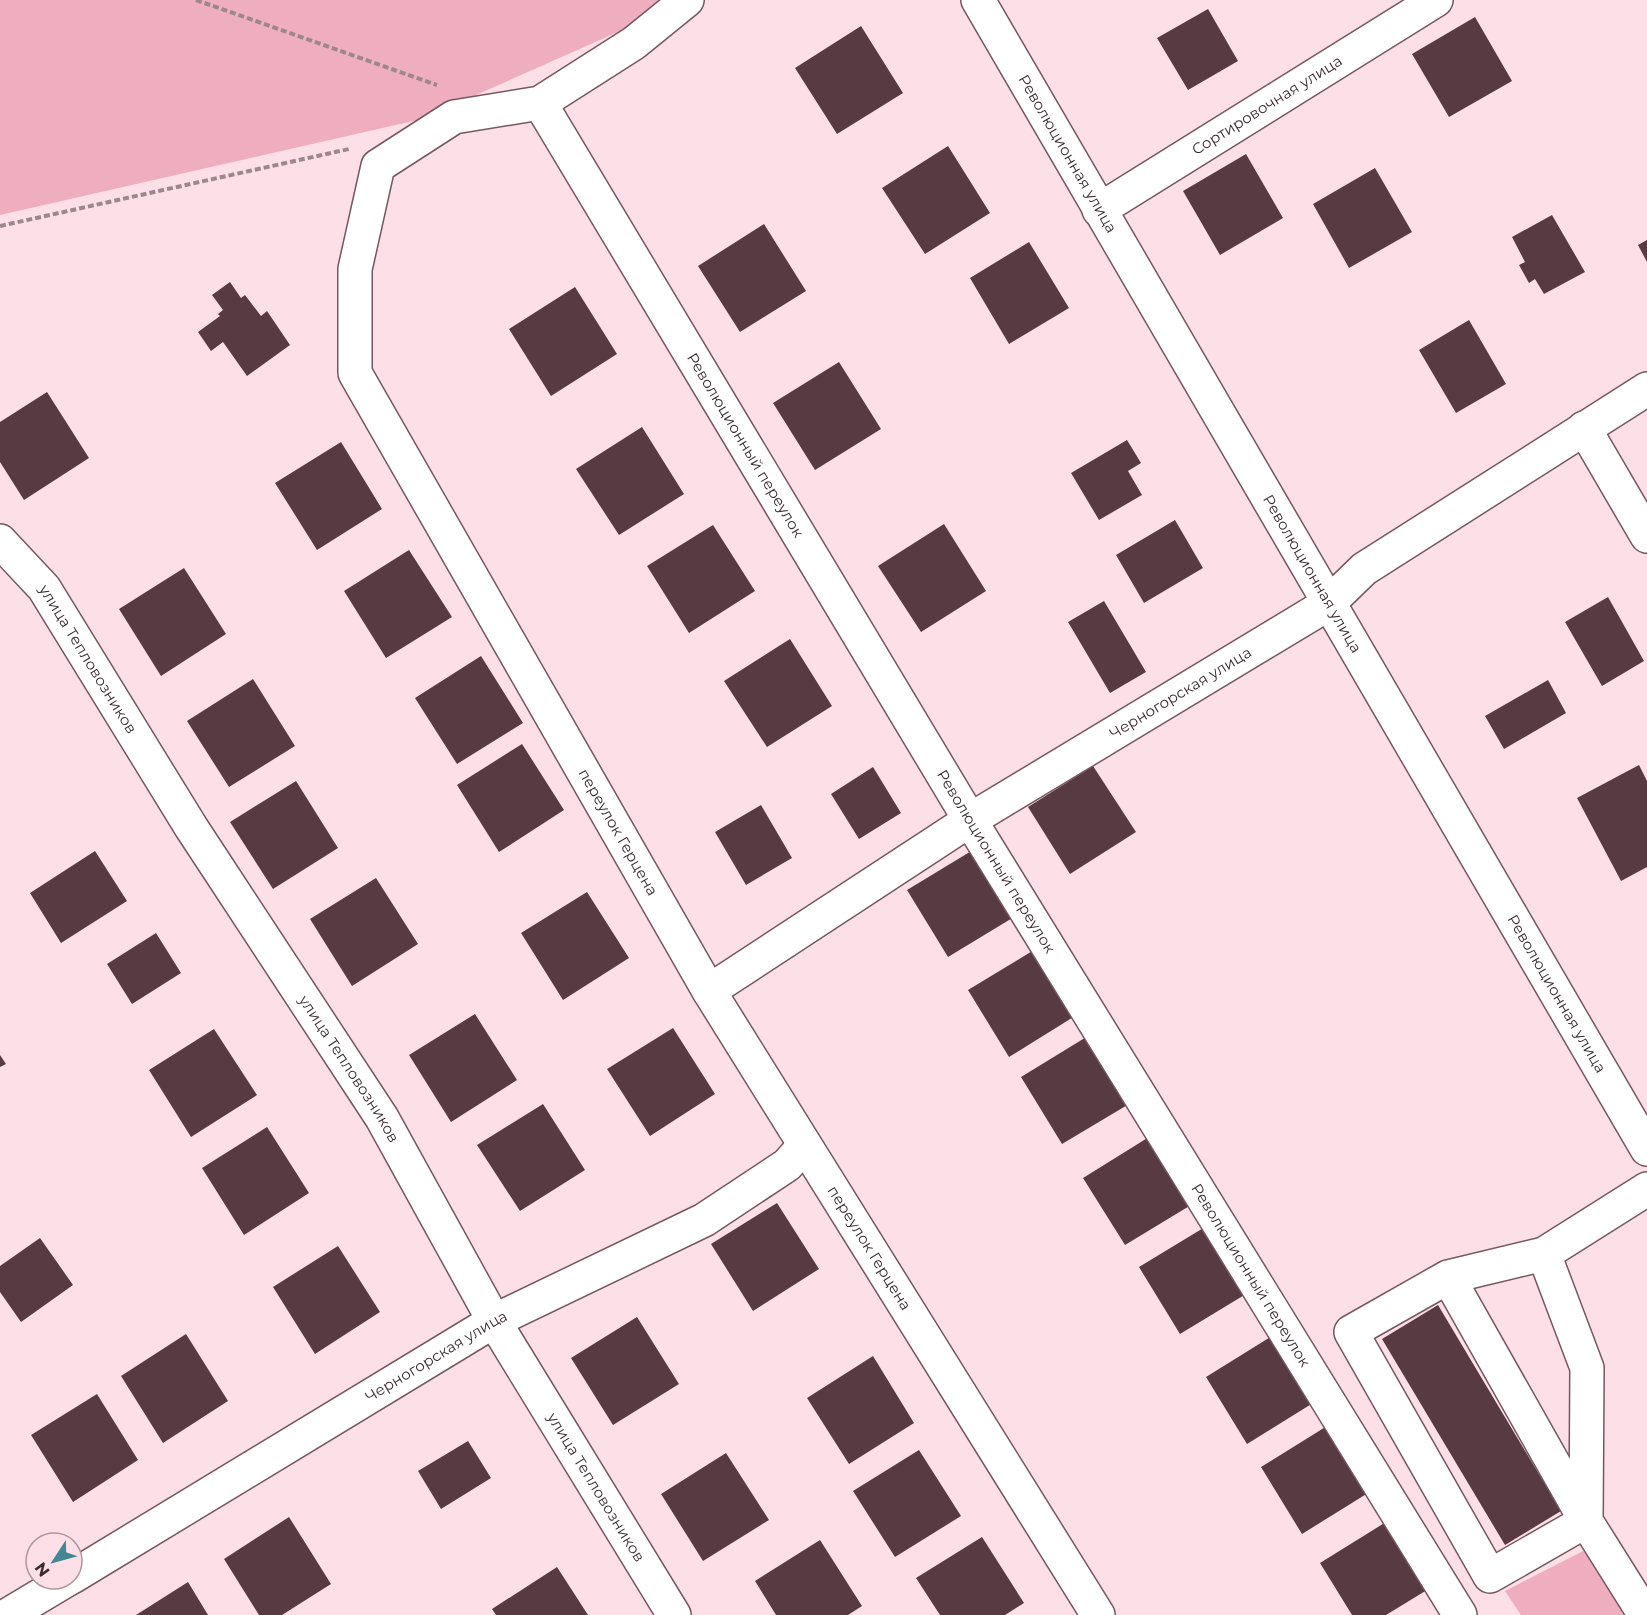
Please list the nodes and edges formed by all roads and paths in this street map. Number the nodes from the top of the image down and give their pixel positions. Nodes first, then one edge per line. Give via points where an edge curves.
1 (196, 0) edge
2 (687, 0) edge
3 (978, 0) edge
4 (1436, 0) edge
5 (437, 85) dead end
6 (540, 103) junction
7 (350, 149) dead end
8 (1099, 210) junction
9 (0, 226) edge
10 (1647, 388) edge
11 (1584, 428) junction
12 (1647, 536) edge
13 (0, 541) edge
14 (1328, 604) junction
15 (970, 820) junction
16 (709, 991) junction
17 (804, 1146) junction
18 (1647, 1149) edge
19 (1647, 1189) edge
20 (1544, 1254) junction
21 (1448, 1277) junction
22 (494, 1321) junction
23 (1586, 1521) junction
24 (84, 1569) edge
25 (48, 1591) edge
26 (8, 1615) edge
27 (674, 1615) edge
28 (1098, 1615) edge
29 (1460, 1615) edge
30 (1645, 1615) edge

1 - 5 path
2 - 6 street via 634,44
3 - 8 street, Революционная улица
4 - 8 street, Сортировочная улица
6 - 15 street, Революционный переулок
6 - 16 street, переулок Герцена via 454,117 378,166 355,269 354,373
7 - 9 path
8 - 14 street, Революционная улица
10 - 11 street, Черногорская улица
11 - 12 street
11 - 14 street, Черногорская улица via 1364,569
13 - 22 street, улица Тепловозников via 44,588 191,827 382,1118
14 - 15 street, Черногорская улица
14 - 18 street, Революционная улица
15 - 16 street, Черногорская улица
15 - 29 street, Революционный переулок
16 - 17 street, переулок Герцена
17 - 22 street, Черногорская улица via 787,1165 704,1220
17 - 28 street, переулок Герцена
19 - 20 street
20 - 21 street
20 - 23 street via 1587,1368
21 - 23 street
21 - 23 street via 1351,1332 1490,1576
22 - 24 street, Черногорская улица
22 - 27 street, улица Тепловозников
23 - 30 street
25 - 26 street

